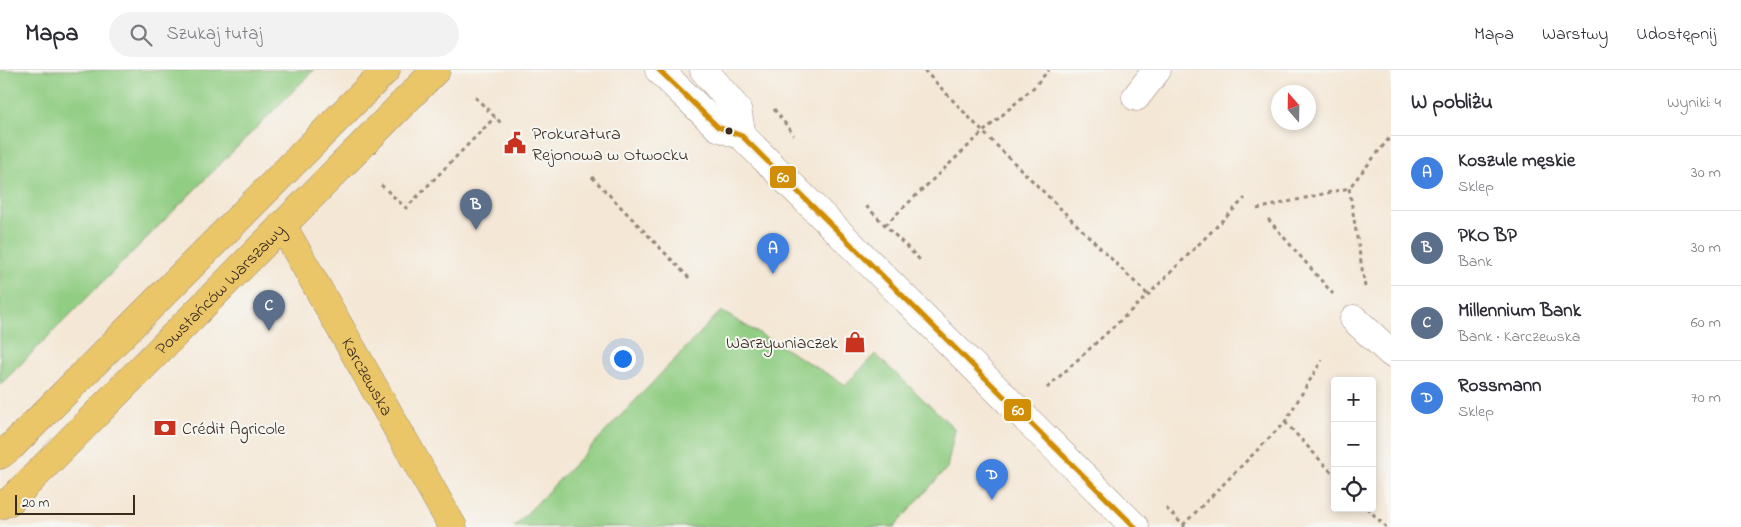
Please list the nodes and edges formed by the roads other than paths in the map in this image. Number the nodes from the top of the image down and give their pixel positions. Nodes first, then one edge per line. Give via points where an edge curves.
1 (386, 70) edge
2 (436, 70) edge
3 (659, 70) edge
4 (704, 70) edge
5 (1157, 70) edge
6 (1136, 97) dead end
7 (742, 136) junction
8 (282, 225) junction
9 (0, 454) edge
10 (0, 505) edge
11 (453, 527) edge
12 (1135, 527) edge

1 - 9 main road, Powstańców Warszawy via 12,446
2 - 8 main road, Powstańców Warszawy
3 - 7 street via 718,127
4 - 7 street via 737,109
5 - 6 street
7 - 12 street
8 - 10 main road, Powstańców Warszawy via 10,501
8 - 11 main road, Karczewska

